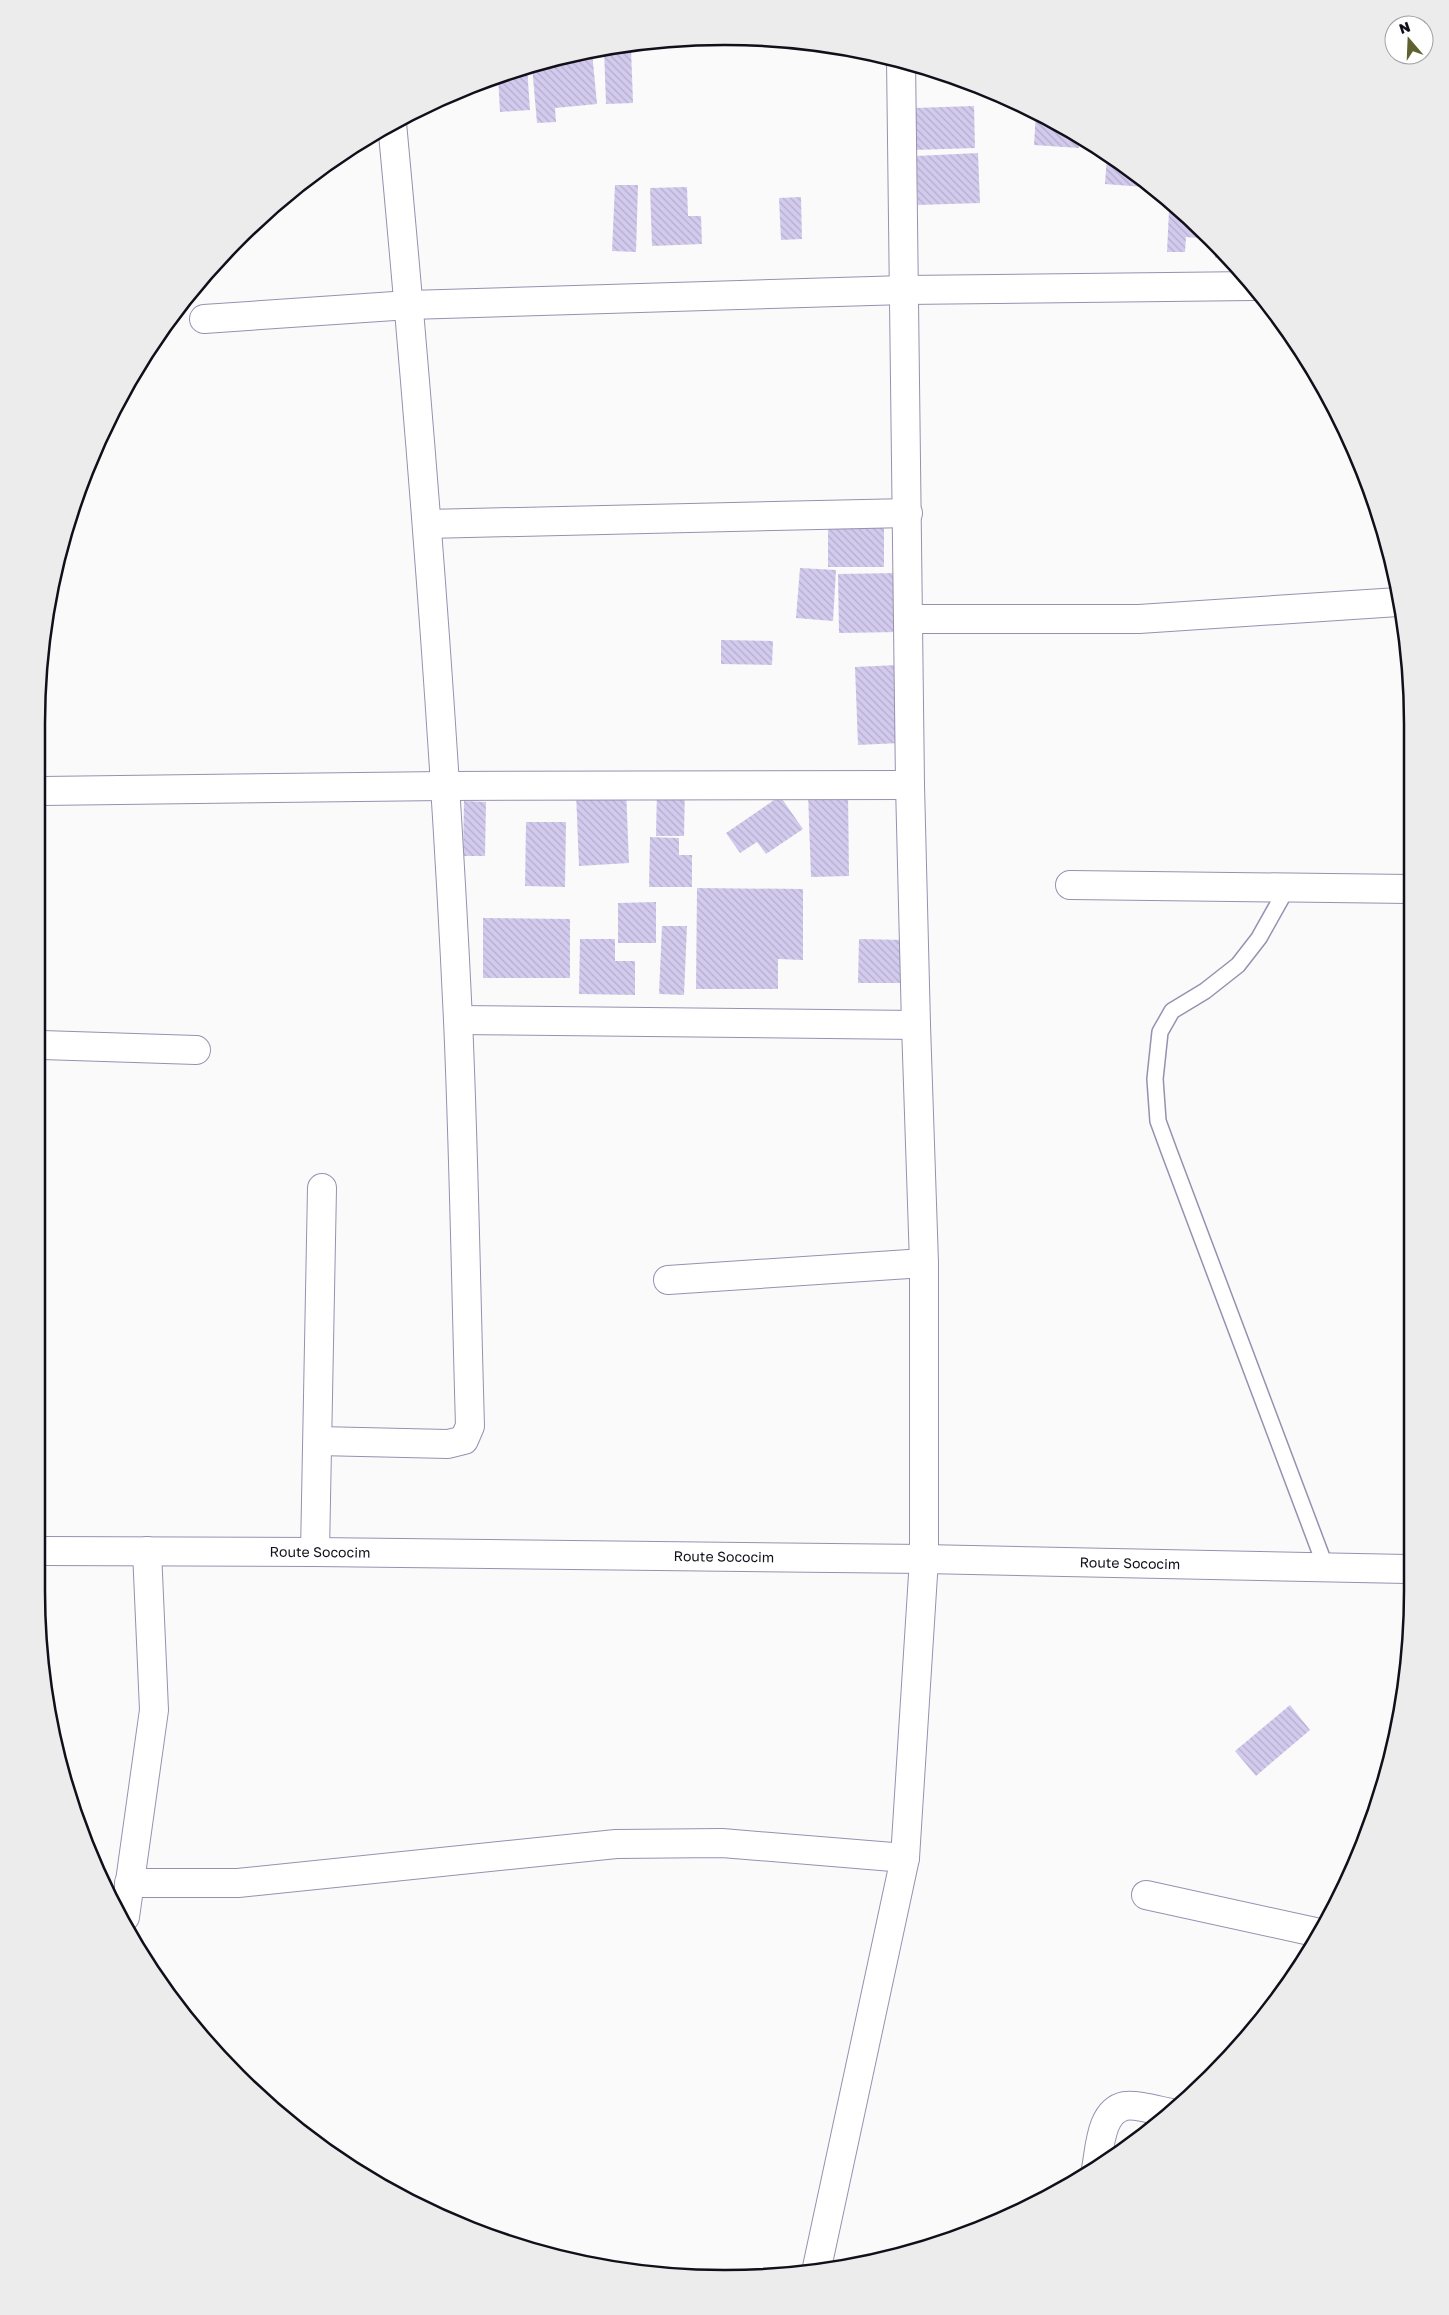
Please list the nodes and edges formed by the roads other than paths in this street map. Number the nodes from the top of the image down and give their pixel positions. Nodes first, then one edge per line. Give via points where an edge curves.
1 (901, 68) edge
2 (393, 132) edge
3 (1243, 286) edge
4 (905, 290) junction
5 (409, 305) junction
6 (204, 319) dead end
7 (908, 513) junction
8 (427, 524) junction
9 (1393, 602) edge
10 (910, 619) junction
11 (910, 785) junction
12 (444, 786) junction
13 (45, 791) edge
14 (1070, 886) dead end
15 (1287, 888) junction
16 (1404, 889) edge
17 (458, 1020) junction
18 (916, 1025) junction
19 (45, 1045) edge
20 (196, 1050) dead end
21 (322, 1188) dead end
22 (924, 1263) junction
23 (668, 1280) dead end
24 (318, 1441) junction
25 (45, 1551) edge
26 (147, 1551) junction
27 (315, 1552) junction
28 (924, 1558) junction
29 (1326, 1568) junction
30 (1404, 1569) edge
31 (905, 1858) junction
32 (129, 1883) junction
33 (1146, 1895) dead end
34 (126, 1911) edge
35 (1312, 1931) edge
36 (1160, 2111) edge
37 (1098, 2157) edge
38 (818, 2263) edge

1 - 4 street
2 - 5 street
3 - 4 street
4 - 5 street
4 - 7 street
5 - 6 street
5 - 8 street
7 - 8 street
7 - 10 street
8 - 12 street
9 - 10 street via 1139,619
10 - 11 street
11 - 12 street
11 - 18 street
12 - 13 street
12 - 17 street
14 - 15 street
15 - 16 street
15 - 29 lane via 1259,938 1238,965 1172,1011 1160,1032 1155,1079 1158,1122
17 - 18 street
17 - 24 street via 470,1426 464,1440 448,1444
18 - 22 street
19 - 20 street
21 - 24 street
22 - 23 street
22 - 28 street
24 - 27 street
25 - 26 street, Route Sococim
26 - 27 street, Route Sococim
26 - 32 street via 154,1710
27 - 28 street, Route Sococim
28 - 29 street, Route Sococim
28 - 31 street
29 - 30 street, Route Sococim
31 - 32 street via 722,1843 616,1844 238,1883
31 - 38 street
32 - 34 street
33 - 35 street
36 - 37 street via 1126,2106 1114,2111 1104,2128

